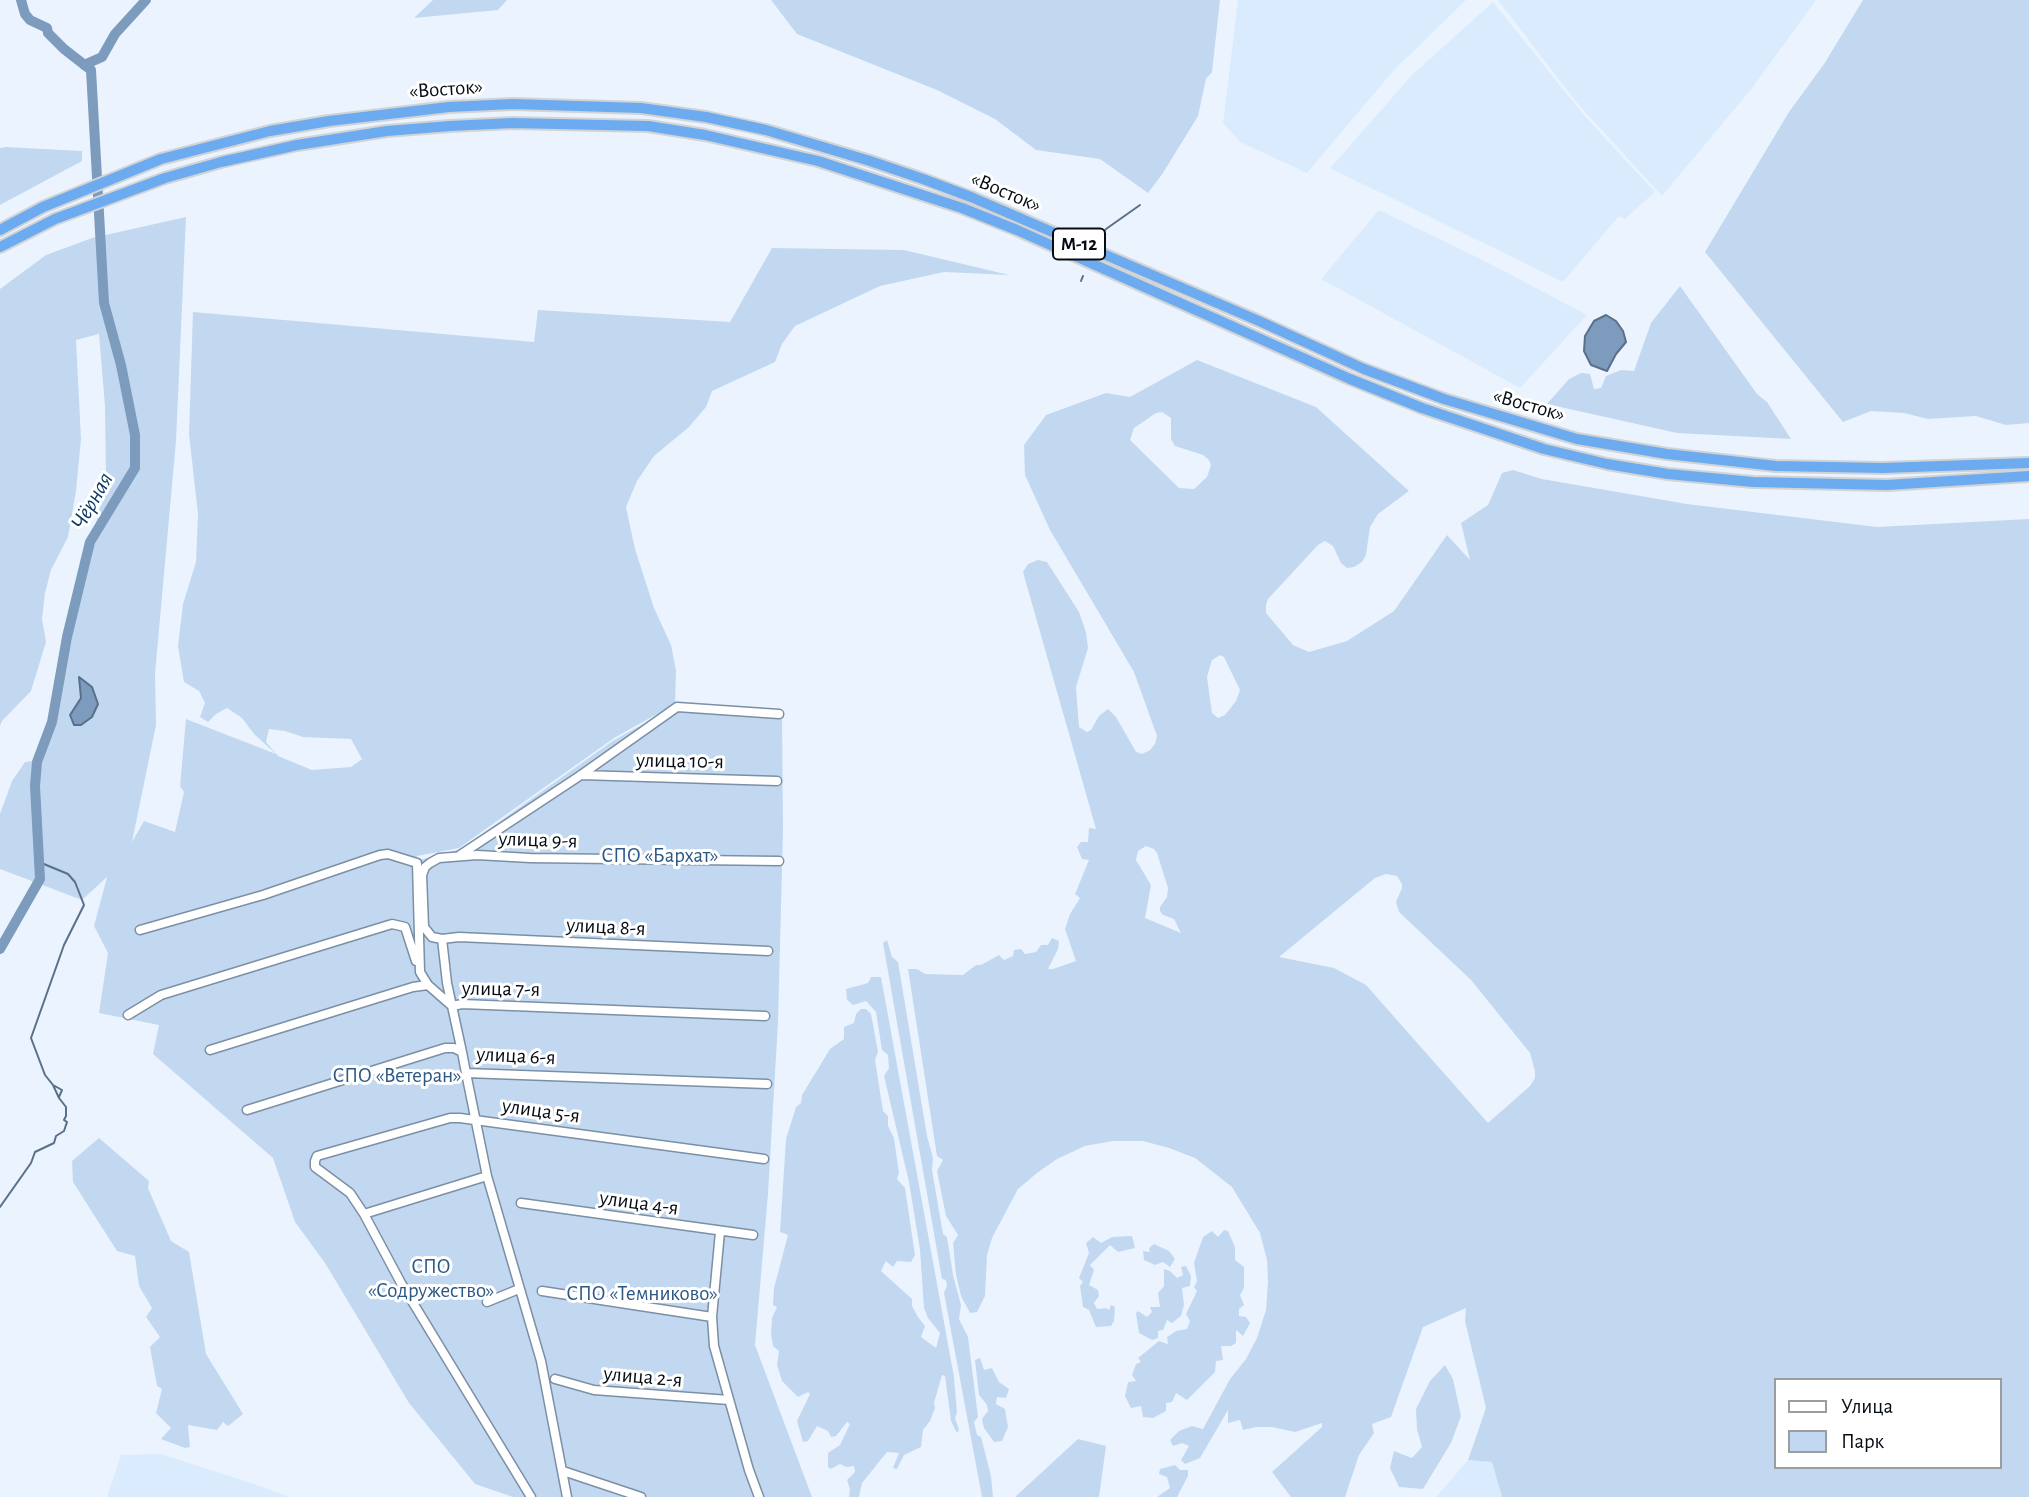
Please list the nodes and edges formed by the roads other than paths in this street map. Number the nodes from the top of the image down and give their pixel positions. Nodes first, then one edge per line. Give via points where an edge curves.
1 (0, 230) edge
2 (0, 247) edge
3 (2029, 463) edge
4 (2029, 476) edge
5 (779, 714) dead end
6 (581, 775) junction
7 (777, 781) dead end
8 (460, 855) junction
9 (779, 861) dead end
10 (421, 865) junction
11 (140, 930) dead end
12 (442, 939) junction
13 (768, 951) dead end
14 (420, 972) junction
15 (428, 985) junction
16 (453, 1006) junction
17 (128, 1015) dead end
18 (765, 1016) dead end
19 (210, 1050) dead end
20 (462, 1052) junction
21 (466, 1073) junction
22 (767, 1084) dead end
23 (247, 1110) dead end
24 (475, 1119) junction
25 (764, 1160) dead end
26 (487, 1176) junction
27 (521, 1203) dead end
28 (364, 1214) junction
29 (720, 1232) junction
30 (753, 1235) dead end
31 (519, 1289) junction
32 (542, 1291) dead end
33 (487, 1302) dead end
34 (712, 1317) junction
35 (555, 1379) dead end
36 (729, 1400) junction
37 (563, 1471) junction
38 (531, 1497) edge
39 (567, 1497) edge
40 (641, 1497) edge
41 (759, 1497) edge

1 - 3 highway, «Восток» / М-12 via 43,207 161,159 317,123 513,104 641,108 766,130 935,184 1363,369 1577,439 1776,467
2 - 4 highway, «Восток» / М-12 via 88,206 165,178 297,145 387,131 512,123 648,126 818,161 962,208 1350,379 1544,449 1668,474 1754,482 1887,485
5 - 6 street via 677,707
6 - 7 street, улица 10-я
6 - 8 street
8 - 9 street, улица 9-я
8 - 10 street, улица 9-я
10 - 11 street via 399,856 380,855
10 - 12 street via 424,927 432,937
10 - 14 street
12 - 13 street, улица 8-я
12 - 16 street
14 - 15 street, улица 7-я
14 - 17 street, улица 7-я via 405,927 392,924 161,995
15 - 16 street, улица 7-я
15 - 19 street
16 - 18 street, улица 7-я
16 - 20 street
20 - 21 street, улица 6-я
20 - 23 street, улица 6-я via 435,1050
21 - 22 street, улица 6-я
21 - 24 street
24 - 25 street, улица 5-я
24 - 26 street
24 - 28 street, улица 5-я via 450,1118 317,1156 315,1167 350,1193
26 - 28 street
26 - 31 street
27 - 29 street, улица 4-я
28 - 38 street
29 - 30 street, улица 4-я
29 - 34 street
31 - 33 street
31 - 37 street via 541,1361
32 - 34 street
34 - 36 street via 714,1346
35 - 36 street, улица 2-я via 594,1390
36 - 41 street
37 - 39 street
37 - 40 street

